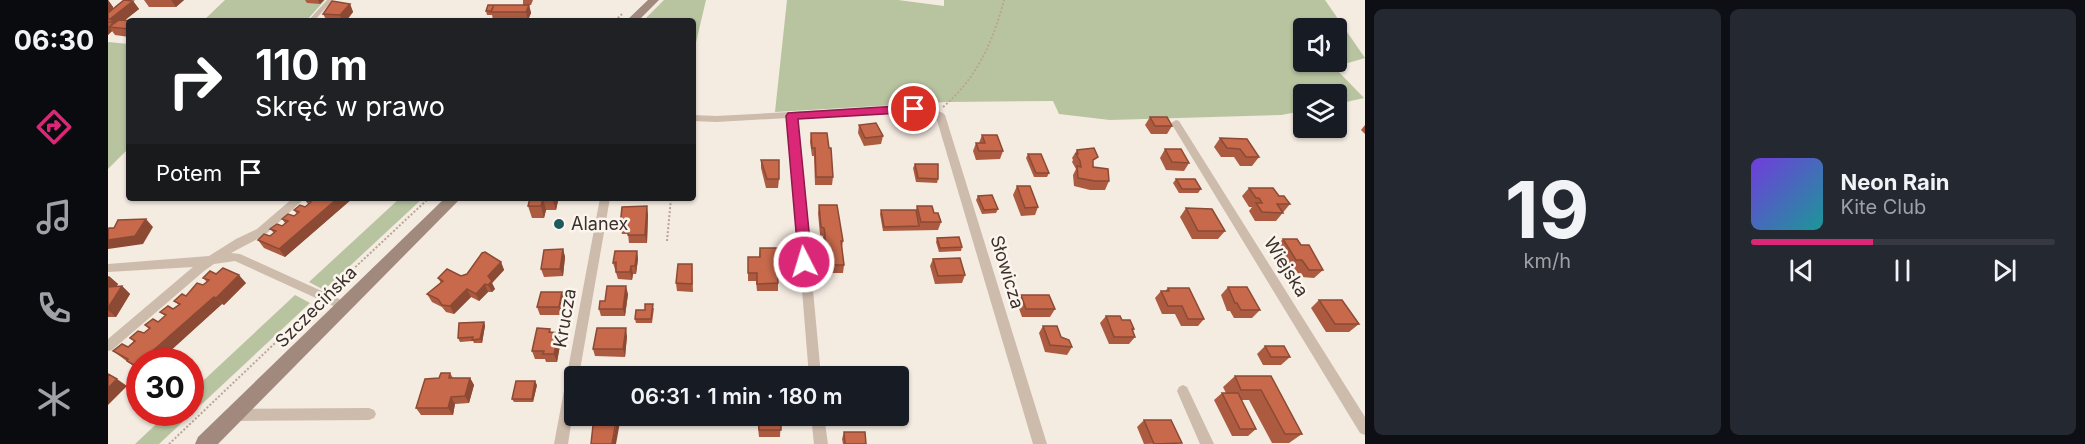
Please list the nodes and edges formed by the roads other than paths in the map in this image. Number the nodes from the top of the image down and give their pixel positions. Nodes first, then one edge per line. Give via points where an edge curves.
1 (330, 0) edge
2 (654, 0) edge
3 (314, 18) edge
4 (635, 18) edge
5 (792, 116) junction
6 (696, 118) edge
7 (1176, 123) dead end
8 (297, 201) edge
9 (451, 201) edge
10 (604, 201) edge
11 (218, 259) junction
12 (108, 268) edge
13 (344, 306) junction
14 (108, 346) edge
15 (814, 366) edge
16 (1183, 391) dead end
17 (369, 414) dead end
18 (235, 415) junction
19 (819, 426) edge
20 (1365, 429) edge
21 (205, 444) edge
22 (561, 444) edge
23 (821, 444) edge
24 (1040, 444) edge
25 (1207, 444) edge

1 - 3 lane
2 - 4 main road
5 - 6 street
5 - 15 street
5 - 24 street, Słowicza via 899,109 936,112 943,118
7 - 20 street, Wiejska
8 - 11 street via 261,232
9 - 13 main road, Szczecińska
10 - 22 street, Krucza
11 - 12 street
11 - 13 street via 236,257
11 - 14 street via 200,268
13 - 18 main road, Szczecińska
16 - 25 street
17 - 18 street
18 - 21 main road, Szczecińska
19 - 23 street

